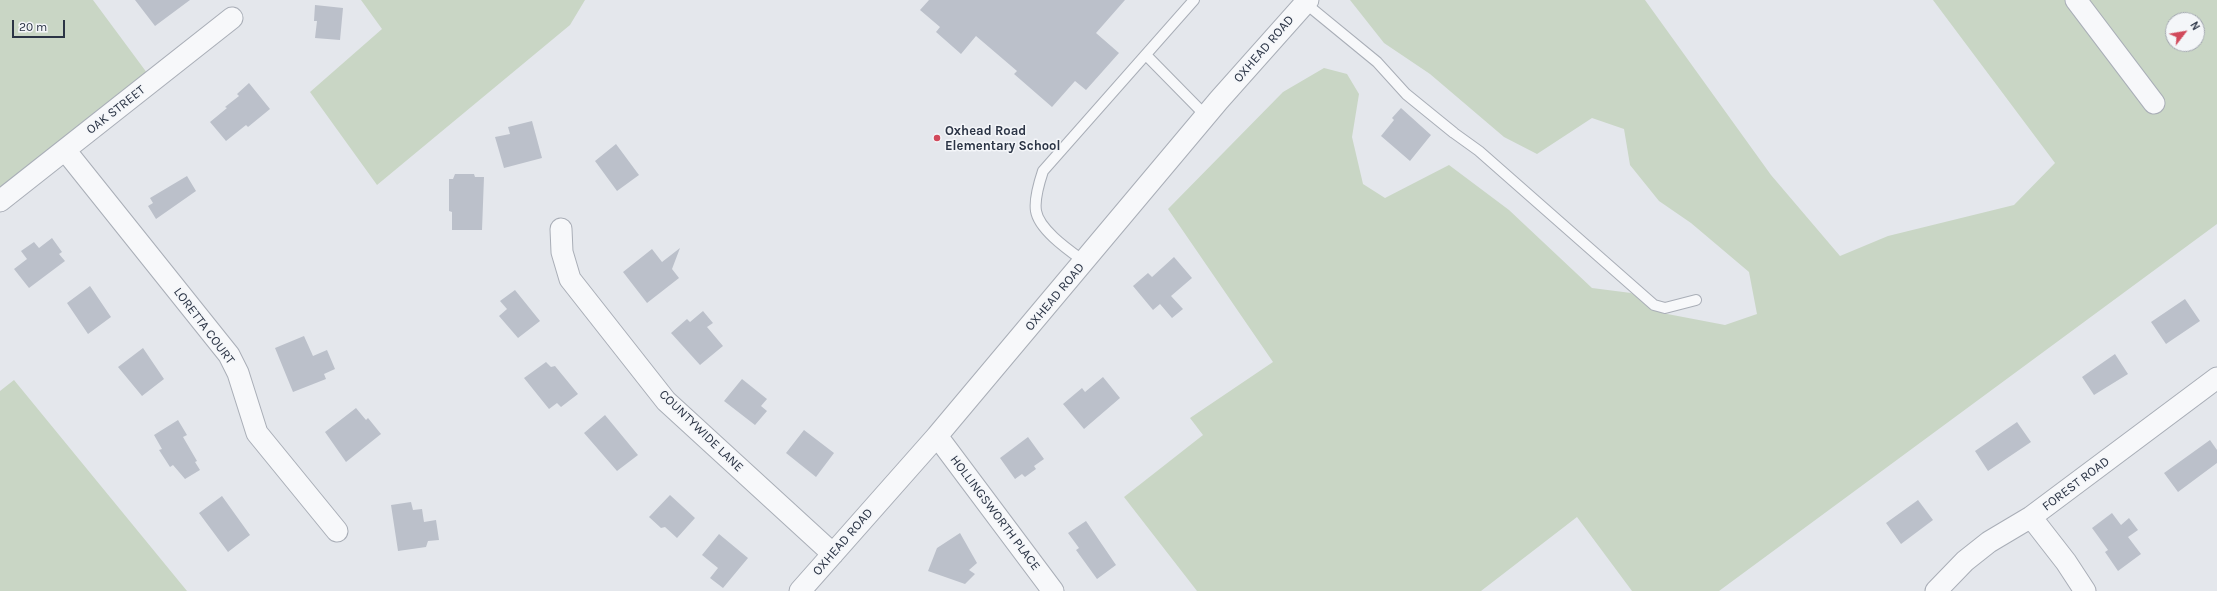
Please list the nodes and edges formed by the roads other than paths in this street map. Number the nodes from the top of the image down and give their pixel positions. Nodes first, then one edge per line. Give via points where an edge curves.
1 (1194, 0) edge
2 (2076, 0) edge
3 (1306, 1) edge
4 (232, 18) dead end
5 (1147, 56) junction
6 (2154, 103) dead end
7 (1206, 116) junction
8 (65, 150) junction
9 (0, 201) edge
10 (561, 229) dead end
11 (1085, 262) junction
12 (1696, 300) dead end
13 (2217, 378) edge
14 (938, 436) junction
15 (2031, 517) junction
16 (337, 531) dead end
17 (833, 554) junction
18 (800, 591) edge
19 (1053, 591) edge
20 (1936, 591) edge
21 (2085, 591) edge

1 - 5 lane
2 - 6 street
3 - 7 street, OXHEAD ROAD
3 - 12 lane via 1377,62 1406,94 1479,151 1654,305 1665,308
4 - 8 street, OAK STREET
5 - 7 lane
5 - 11 lane via 1043,171 1036,212 1046,231
7 - 11 street, OXHEAD ROAD
8 - 9 street, OAK STREET
8 - 16 street, LORETTA COURT via 229,355 238,373 257,433
10 - 17 street, COUNTYWIDE LANE via 562,252 570,279 666,402
11 - 14 street, OXHEAD ROAD
13 - 15 street, FOREST ROAD
14 - 17 street, OXHEAD ROAD
14 - 19 street, HOLLINGSWORTH PLACE
15 - 20 street, FOREST ROAD via 1989,542 1965,561
15 - 21 street
17 - 18 street, OXHEAD ROAD

